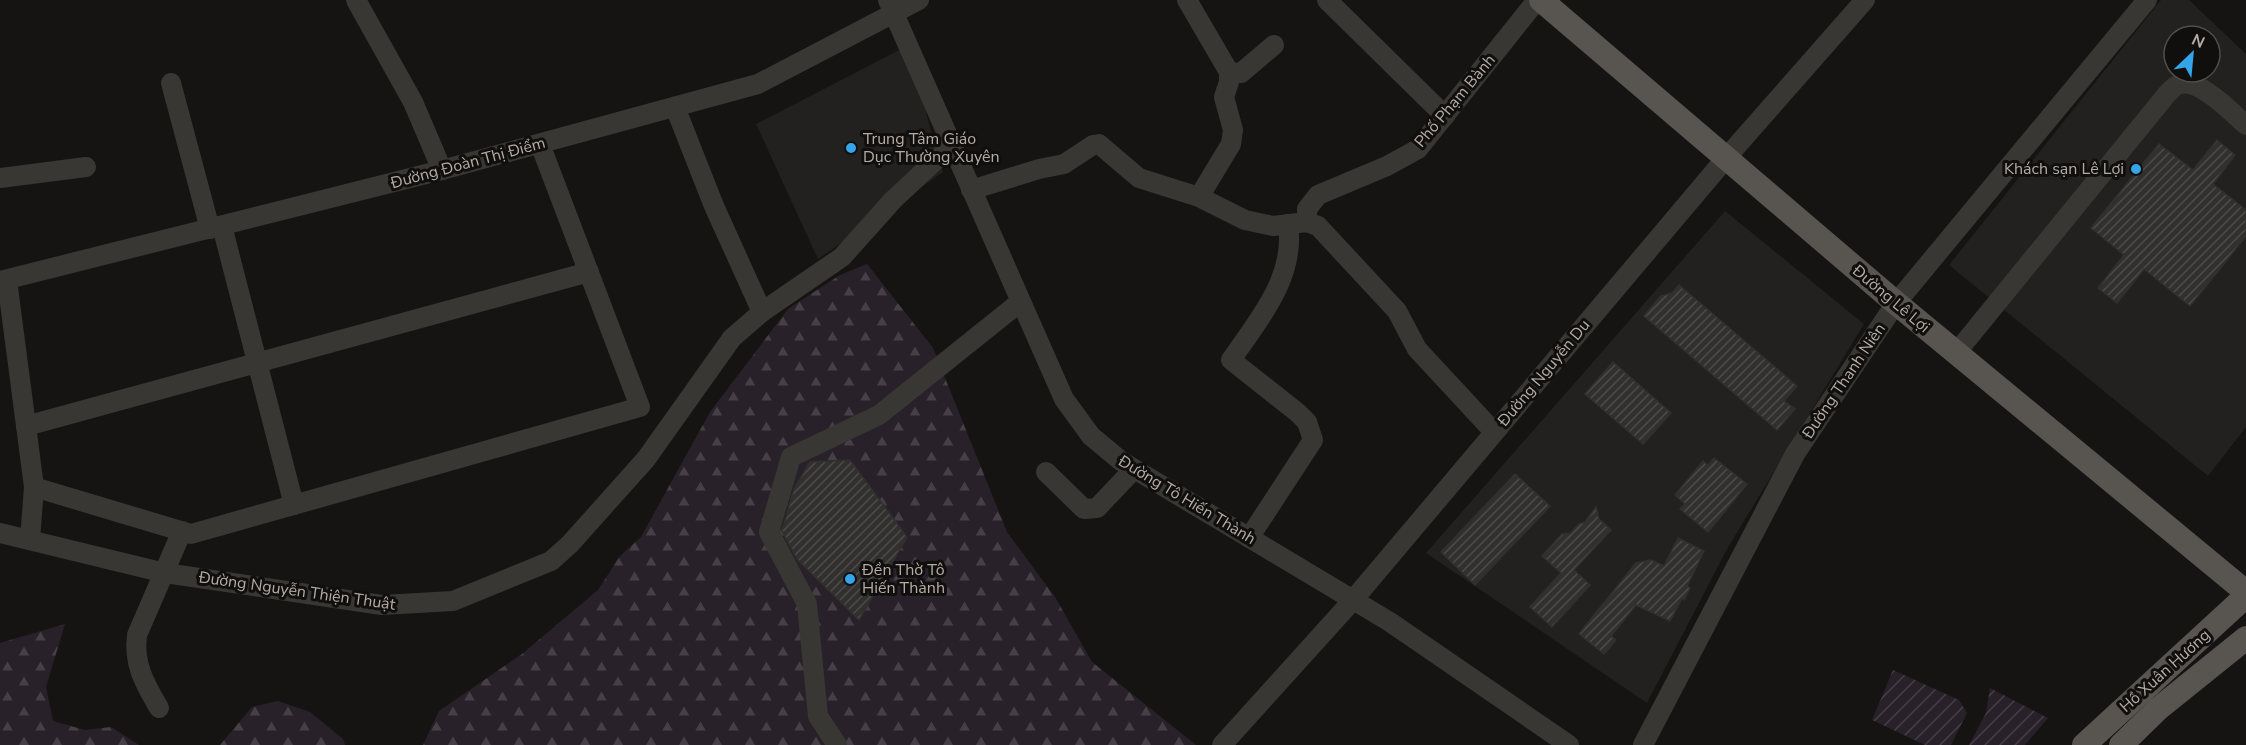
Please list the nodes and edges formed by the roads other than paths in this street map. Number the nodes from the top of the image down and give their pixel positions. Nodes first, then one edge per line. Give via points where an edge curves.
1 (356, 0) edge
2 (919, 0) edge
3 (1187, 0) edge
4 (1327, 0) edge
5 (1539, 0) edge
6 (1865, 0) edge
7 (2147, 0) edge
8 (890, 7) edge
9 (1274, 45) dead end
10 (1229, 72) junction
11 (171, 83) dead end
12 (675, 107) junction
13 (1444, 116) junction
14 (2246, 126) edge
15 (540, 144) junction
16 (951, 146) junction
17 (1726, 158) junction
18 (86, 167) dead end
19 (442, 171) junction
20 (0, 178) edge
21 (971, 190) junction
22 (1199, 197) junction
23 (1297, 223) junction
24 (216, 227) junction
25 (589, 272) junction
26 (4, 280) edge
27 (1020, 302) junction
28 (1896, 303) junction
29 (762, 312) junction
30 (1956, 353) junction
31 (257, 363) junction
32 (26, 426) junction
33 (1494, 432) junction
34 (1134, 469) junction
35 (1046, 472) dead end
36 (34, 487) junction
37 (294, 505) junction
38 (182, 531) junction
39 (0, 533) edge
40 (1249, 538) junction
41 (30, 540) junction
42 (165, 573) junction
43 (2246, 594) edge
44 (1353, 600) junction
45 (2246, 638) edge
46 (159, 708) dead end
47 (1233, 741) edge
48 (837, 745) edge
49 (1569, 745) edge
50 (1643, 745) edge
51 (2084, 745) edge
52 (2121, 745) edge

1 - 19 street via 413,102
2 - 8 street, Đường Đoàn Thị Điểm
3 - 10 street
4 - 13 street
5 - 13 street, Phố Phạm Bành
5 - 17 main road, Đường Lê Lợi
6 - 17 street, Đường Nguyễn Du
7 - 28 street, Đường Thanh Niên
8 - 12 street, Đường Đoàn Thị Điểm via 758,84
8 - 16 street, Đường Tô Hiến Thành
9 - 10 street via 1241,73
10 - 22 street via 1224,96 1233,130 1231,144
11 - 24 street
12 - 15 street, Đường Đoàn Thị Điểm
12 - 29 street
13 - 23 street, Phố Phạm Bành via 1418,149 1318,195
14 - 30 street via 2200,87 2178,84
15 - 19 street, Đường Đoàn Thị Điểm
15 - 25 street
16 - 21 street, Đường Tô Hiến Thành
16 - 29 street, Đường Nguyễn Thiện Thuật via 893,200 842,257
17 - 28 main road, Đường Lê Lợi
17 - 33 street, Đường Nguyễn Du
18 - 20 street
19 - 24 street, Đường Đoàn Thị Điểm
21 - 22 street via 1064,164 1099,144 1139,178
21 - 27 street, Đường Tô Hiến Thành
22 - 23 street via 1258,225
23 - 33 street via 1318,226 1397,311 1417,349
23 - 40 street via 1279,287 1231,360 1298,413 1307,422 1313,440
24 - 26 street, Đường Đoàn Thị Điểm
24 - 31 street
25 - 31 street
25 - 37 street via 640,407
26 - 32 street
27 - 34 street, Đường Tô Hiến Thành via 1064,399 1091,436
27 - 48 street via 879,415 791,457 769,532 807,604 818,716
28 - 30 main road, Đường Lê Lợi
28 - 50 street, Đường Thanh Niên via 1795,454
29 - 42 street, Đường Nguyễn Thiện Thuật via 732,338 646,459 551,561 453,601 432,604 382,605
30 - 43 main road, Đường Lê Lợi
31 - 32 street
31 - 37 street
32 - 36 street
33 - 44 street, Đường Nguyễn Du
34 - 35 street via 1097,508 1090,510 1084,509
34 - 40 street, Đường Tô Hiến Thành
36 - 38 street
36 - 41 street
37 - 38 street via 191,534
38 - 42 street
39 - 41 street, Đường Nguyễn Thiện Thuật
40 - 44 street, Đường Tô Hiến Thành
41 - 42 street, Đường Nguyễn Thiện Thuật
42 - 46 street via 137,635 136,646 140,675
43 - 51 main road, Hồ Xuân Hương
44 - 47 street, Đường Nguyễn Du
44 - 49 street, Đường Tô Hiến Thành
45 - 52 main road, Hồ Xuân Hương via 2184,687

